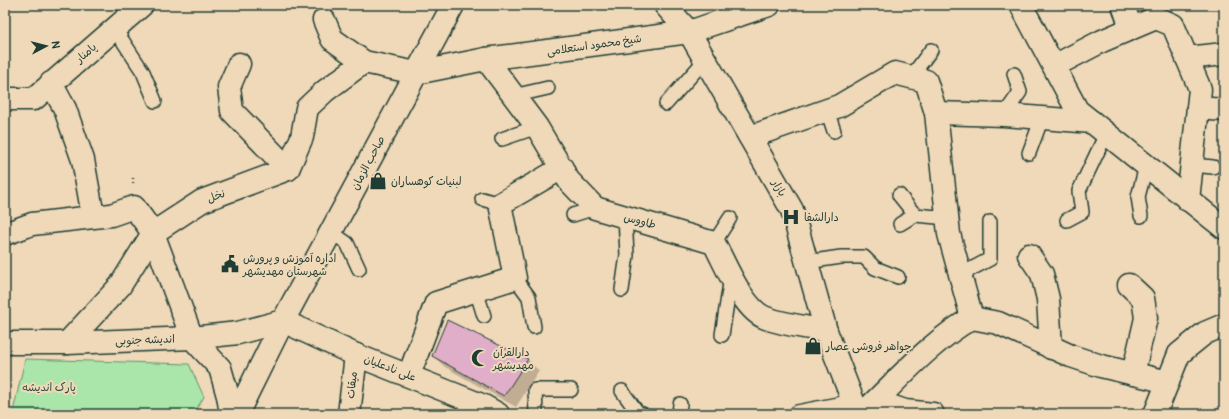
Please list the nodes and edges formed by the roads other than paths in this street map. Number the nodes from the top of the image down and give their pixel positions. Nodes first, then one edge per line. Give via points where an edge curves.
1 (142, 5) edge
2 (453, 5) edge
3 (665, 5) edge
4 (769, 5) edge
5 (1021, 5) edge
6 (1123, 5) edge
7 (324, 20) dead end
8 (1131, 28) junction
9 (115, 29) junction
10 (688, 32) junction
11 (930, 50) dead end
12 (1224, 54) edge
13 (1187, 58) junction
14 (486, 59) junction
15 (705, 60) junction
16 (364, 62) junction
17 (239, 64) dead end
18 (1054, 66) junction
19 (416, 73) junction
20 (1014, 74) dead end
21 (911, 77) junction
22 (52, 83) junction
23 (548, 88) dead end
24 (513, 96) junction
25 (5, 99) edge
26 (155, 101) dead end
27 (666, 104) dead end
28 (1198, 108) junction
29 (1224, 110) edge
30 (936, 113) junction
31 (1004, 115) junction
32 (1042, 118) junction
33 (537, 127) junction
34 (1099, 128) junction
35 (750, 137) junction
36 (502, 139) dead end
37 (1029, 153) dead end
38 (1192, 165) junction
39 (1146, 166) junction
40 (1213, 167) dead end
41 (562, 168) junction
42 (288, 169) junction
43 (899, 195) dead end
44 (1188, 200) junction
45 (595, 208) junction
46 (573, 215) dead end
47 (93, 216) junction
48 (915, 216) junction
49 (1141, 216) dead end
50 (625, 217) junction
51 (730, 218) dead end
52 (948, 218) junction
53 (1067, 220) dead end
54 (990, 222) dead end
55 (900, 224) dead end
56 (1224, 228) edge
57 (331, 232) junction
58 (153, 233) junction
59 (5, 234) edge
60 (714, 243) junction
61 (1029, 255) dead end
62 (807, 262) junction
63 (359, 269) dead end
64 (960, 274) junction
65 (731, 275) junction
66 (515, 278) junction
67 (898, 278) dead end
68 (1129, 285) dead end
69 (476, 290) junction
70 (622, 290) dead end
71 (484, 316) dead end
72 (972, 318) junction
73 (283, 321) junction
74 (1224, 325) edge
75 (534, 327) dead end
76 (826, 331) junction
77 (722, 335) dead end
78 (192, 338) junction
79 (5, 343) edge
80 (67, 343) junction
81 (1051, 348) junction
82 (356, 355) junction
83 (1133, 374) junction
84 (409, 375) junction
85 (1168, 382) junction
86 (571, 390) dead end
87 (622, 391) dead end
88 (862, 407) edge
89 (797, 412) dead end
90 (231, 414) edge
91 (237, 414) edge
92 (349, 414) edge
93 (498, 414) edge
94 (536, 414) edge
95 (643, 414) edge
96 (933, 414) edge
97 (1155, 414) edge

1 - 9 street, پامنار
2 - 19 street, صاحب الزمان
3 - 10 street, بازار
4 - 10 street, شیخ محمود استعلامی
5 - 18 street
6 - 8 street
7 - 16 street via 332,38
8 - 13 street via 1156,18 1173,25
8 - 18 street
9 - 22 street, پامنار
9 - 26 lane via 143,72
10 - 14 street, شیخ محمود استعلامی
10 - 15 street, بازار
11 - 21 lane
12 - 13 street
13 - 28 street via 1200,89
14 - 19 street, شیخ محمود استعلامی
14 - 24 street, طاووس
15 - 27 lane
15 - 35 street, بازار
16 - 19 street
16 - 42 street via 307,108 302,137
17 - 42 street via 229,87 232,111
18 - 34 street via 1078,110
19 - 57 street, صاحب الزمان
20 - 31 lane via 1020,92
21 - 30 street via 926,81
21 - 35 street via 895,73 839,106 830,120
22 - 25 street, پامنار via 34,99
22 - 47 street via 83,160
23 - 24 lane
24 - 33 street, طاووس
28 - 29 street
28 - 38 street
30 - 31 street
30 - 52 street
31 - 32 street
32 - 34 street
32 - 37 lane
33 - 36 lane
33 - 41 street, طاووس
34 - 39 street
34 - 53 lane via 1079,192 1082,212
35 - 62 street, بازار via 792,210
38 - 40 lane
38 - 44 street
39 - 44 street
39 - 49 lane via 1138,197
41 - 45 street, طاووس via 569,181
41 - 66 street via 491,201
42 - 58 street, نخل via 202,201
43 - 48 lane
44 - 56 street
45 - 46 lane
45 - 50 street, طاووس
47 - 58 street via 134,207
47 - 59 street via 32,224
48 - 52 lane
48 - 55 lane
50 - 60 street, طاووس
50 - 70 lane via 627,255
51 - 60 lane
52 - 64 street via 949,234
54 - 64 lane via 990,259
57 - 63 lane via 347,243
57 - 73 street, صاحب الزمان
58 - 78 street
58 - 80 street, نخل via 120,286
60 - 65 street
61 - 81 street via 1042,274 1048,299
62 - 67 lane via 841,257 864,257 875,268
62 - 76 street, بازار
64 - 72 street
65 - 76 street via 750,306 765,318
65 - 77 lane
66 - 69 street
66 - 75 lane via 529,297
68 - 83 street via 1143,298 1146,318
69 - 71 lane
69 - 84 street via 436,303
72 - 81 street via 998,323
72 - 88 street via 922,355
73 - 78 street, اندیشه جنوبی via 238,333
73 - 82 street, علی نادعلیان
73 - 91 street, صاحب الزمان
74 - 85 street via 1205,333 1179,354
76 - 88 street, بازار
78 - 80 street, اندیشه جنوبی
78 - 90 street via 220,368
79 - 80 street, اندیشه جنوبی
81 - 83 street via 1101,366
82 - 84 street, علی نادعلیان
82 - 92 street, میقات
83 - 85 street
84 - 93 street, علی نادعلیان
85 - 97 street
86 - 94 lane via 535,390
87 - 95 lane via 638,413
88 - 89 lane
88 - 96 street

